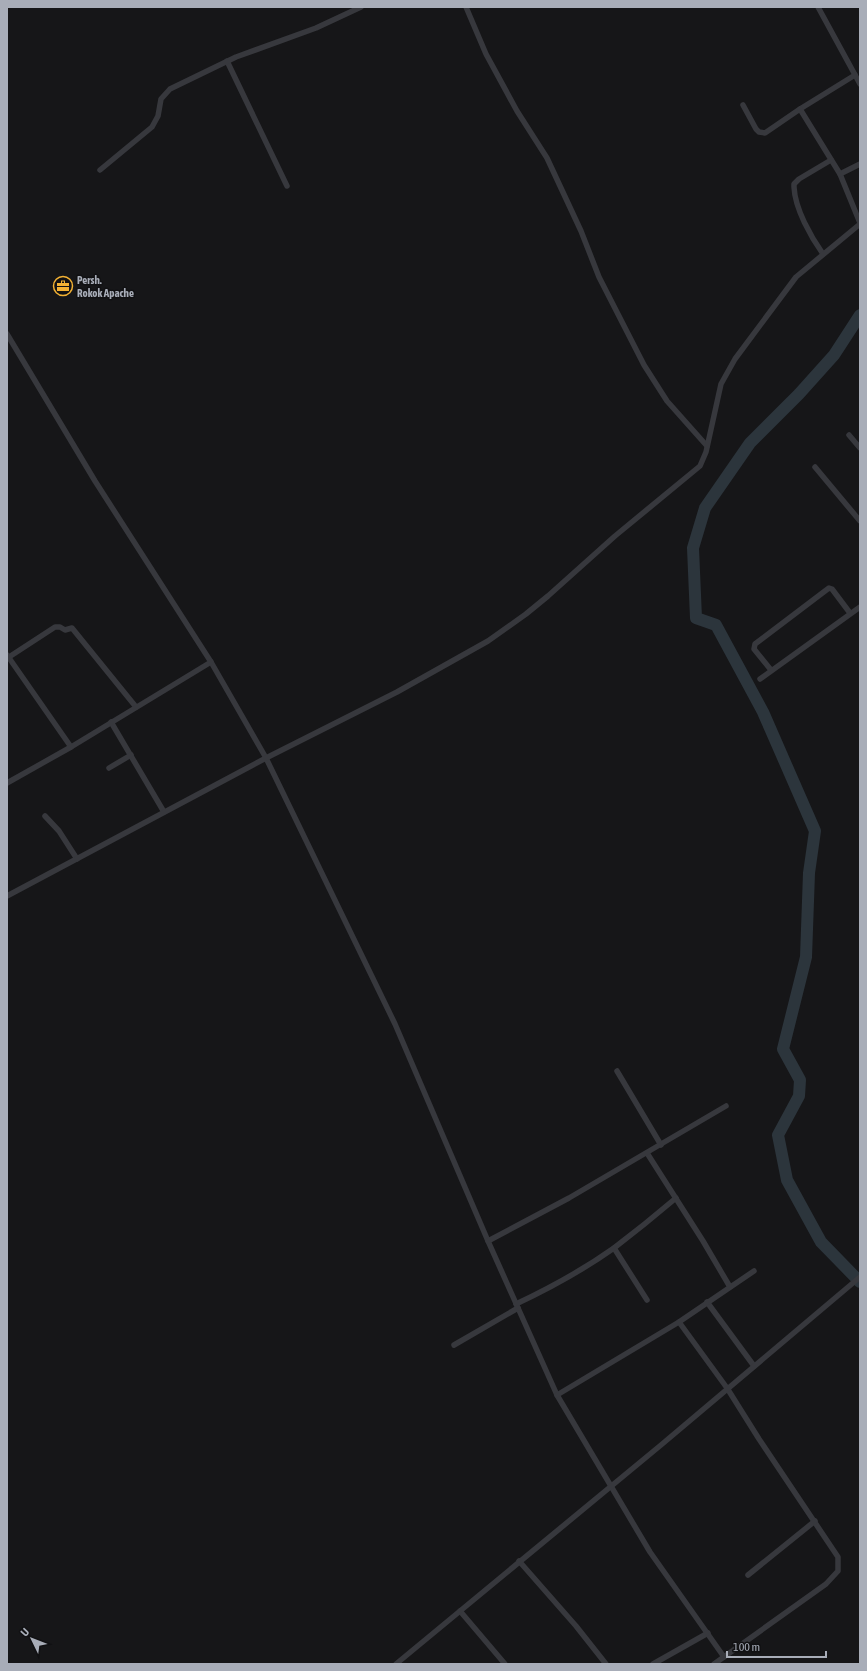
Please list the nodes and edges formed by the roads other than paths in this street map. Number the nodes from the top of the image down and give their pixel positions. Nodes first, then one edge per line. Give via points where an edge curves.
1 (361, 7) edge
2 (466, 7) edge
3 (818, 7) edge
4 (227, 61) junction
5 (855, 75) junction
6 (860, 84) edge
7 (743, 105) dead end
8 (800, 109) junction
9 (831, 160) junction
10 (860, 164) edge
11 (100, 170) dead end
12 (840, 174) junction
13 (287, 186) dead end
14 (860, 224) edge
15 (823, 254) junction
16 (7, 334) edge
17 (849, 435) dead end
18 (707, 446) junction
19 (860, 448) edge
20 (814, 467) dead end
21 (860, 521) edge
22 (860, 607) edge
23 (850, 613) junction
24 (8, 656) edge
25 (211, 662) junction
26 (771, 670) junction
27 (760, 679) dead end
28 (136, 707) junction
29 (111, 722) junction
30 (71, 747) junction
31 (131, 755) junction
32 (266, 758) junction
33 (109, 768) dead end
34 (7, 783) edge
35 (164, 812) junction
36 (45, 816) dead end
37 (77, 859) junction
38 (7, 896) edge
39 (617, 1072) dead end
40 (726, 1106) dead end
41 (661, 1145) junction
42 (647, 1153) junction
43 (676, 1198) junction
44 (488, 1241) junction
45 (614, 1248) junction
46 (754, 1272) dead end
47 (860, 1277) edge
48 (730, 1287) junction
49 (647, 1300) dead end
50 (707, 1302) junction
51 (517, 1306) junction
52 (679, 1322) junction
53 (454, 1345) dead end
54 (754, 1366) junction
55 (727, 1388) junction
56 (557, 1395) junction
57 (610, 1487) junction
58 (815, 1521) junction
59 (519, 1561) junction
60 (748, 1575) dead end
61 (460, 1611) junction
62 (708, 1633) junction
63 (724, 1657) junction
64 (396, 1664) edge
65 (505, 1664) edge
66 (606, 1664) edge
67 (653, 1664) edge
68 (714, 1664) edge

1 - 4 street via 316,28
2 - 18 street via 486,54 517,111 547,158 602,284 644,366 666,401
3 - 5 street
4 - 11 street via 167,92 161,99 158,116 152,128
4 - 13 street
5 - 6 street
5 - 8 street
7 - 8 street via 756,129 765,133
8 - 9 street
9 - 12 street
9 - 15 street via 794,184 805,224 812,240
10 - 12 street
12 - 14 street
14 - 15 street
15 - 18 street via 796,277 735,359 721,384
16 - 25 street via 95,481
17 - 19 street
18 - 32 street via 704,459 695,471 512,624 467,654
20 - 21 street
22 - 23 street
23 - 26 street
23 - 26 street via 829,588 754,645 754,649
24 - 28 street via 55,628 72,628
24 - 30 street
25 - 28 street
25 - 32 street
26 - 27 street
28 - 29 street
29 - 30 street
29 - 31 street
30 - 34 street
31 - 33 street
31 - 35 street
32 - 35 street
32 - 44 street via 395,1024
35 - 37 street
36 - 37 street via 59,831
37 - 38 street
39 - 41 street
40 - 41 street
41 - 42 street
42 - 43 street
42 - 44 street
43 - 45 street
43 - 48 street
44 - 51 street
45 - 49 street
45 - 51 street
46 - 48 street
47 - 54 street
48 - 50 street
50 - 52 street
50 - 54 street
51 - 53 street
51 - 56 street
52 - 55 street
52 - 56 street
54 - 55 street
55 - 57 street
55 - 58 street via 758,1439
56 - 57 street
57 - 59 street
57 - 62 street via 650,1552
58 - 60 street
58 - 63 street via 838,1557 838,1571 826,1584
59 - 61 street
59 - 66 street
61 - 64 street
61 - 65 street
62 - 63 street
62 - 67 street
63 - 68 street

